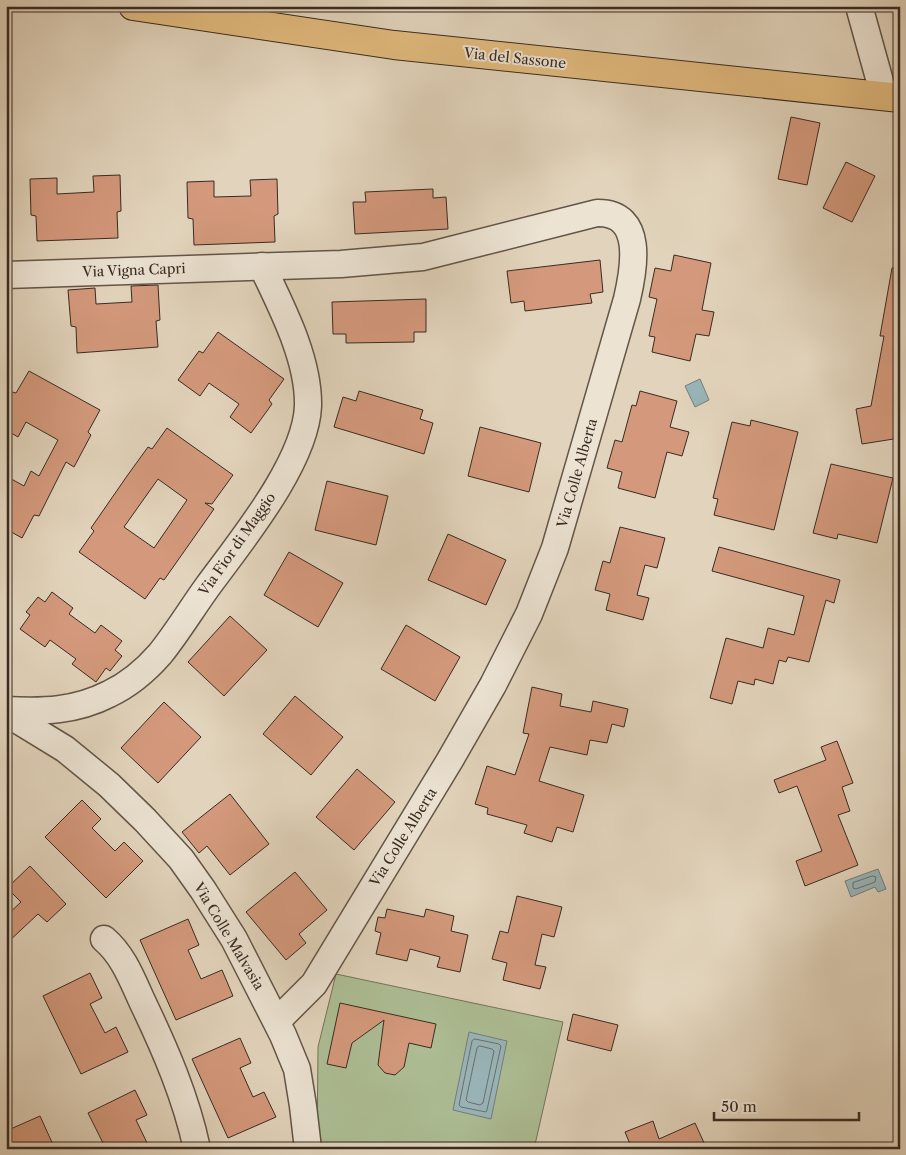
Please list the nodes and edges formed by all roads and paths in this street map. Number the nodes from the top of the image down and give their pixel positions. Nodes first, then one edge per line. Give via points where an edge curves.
1 (132, 6) edge
2 (860, 6) edge
3 (892, 97) edge
4 (262, 266) junction
5 (6, 275) edge
6 (6, 711) edge
7 (104, 939) dead end
8 (277, 1021) junction
9 (197, 1149) edge
10 (308, 1149) edge

1 - 3 main road, Via del Sassone via 394,45
2 - 3 street
4 - 5 street, Via Vigna Capri
4 - 6 street, Via Fior di Maggio via 286,317 307,387 306,424 295,456 262,511 160,654 136,677 90,703 67,709
4 - 8 street, Via Colle Alberta via 424,257 597,214 611,214 626,225 634,260 627,299 555,548 529,614 450,760 314,984
6 - 8 street, Via Colle Malvasia via 89,767 181,859 225,924
7 - 9 street via 114,948 131,977 166,1050
8 - 10 street, Via Colle Malvasia via 296,1069

